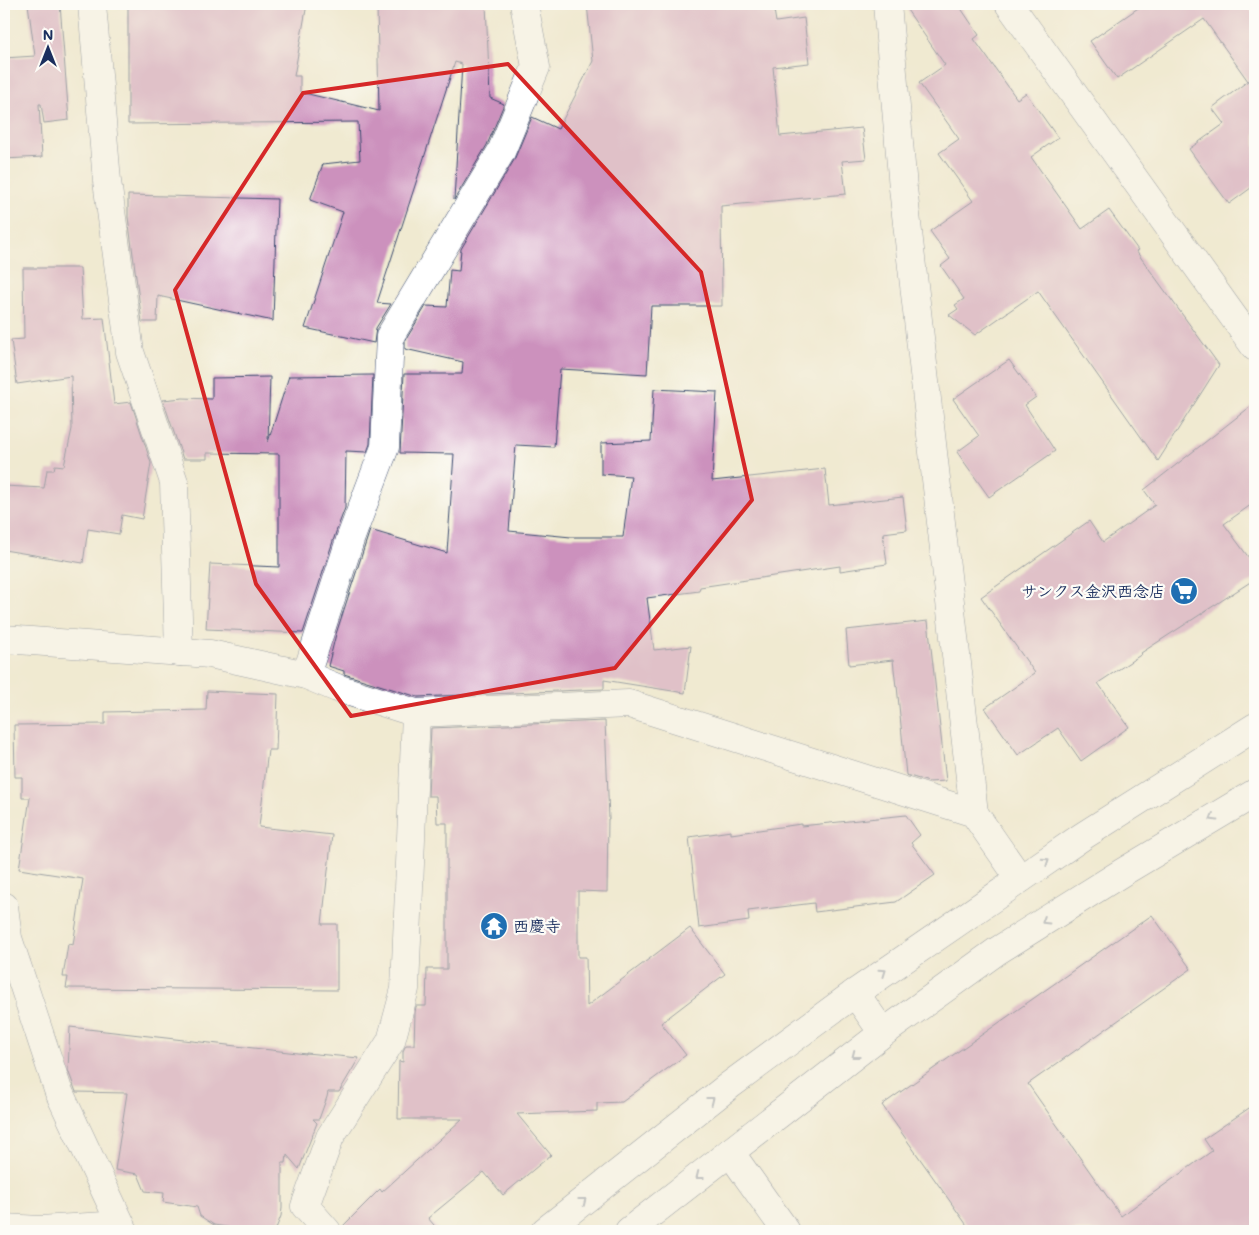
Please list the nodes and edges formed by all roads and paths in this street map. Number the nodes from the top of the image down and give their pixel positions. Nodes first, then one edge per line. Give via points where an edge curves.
1 (92, 4) edge
2 (524, 4) edge
3 (886, 4) edge
4 (1009, 4) edge
5 (1255, 347) edge
6 (4, 639) edge
7 (179, 652) junction
8 (306, 675) junction
9 (416, 713) junction
10 (1255, 727) edge
11 (1255, 793) edge
12 (974, 814) junction
13 (1020, 879) junction
14 (4, 906) edge
15 (855, 993) junction
16 (883, 1033) junction
17 (730, 1152) junction
18 (4, 1228) edge
19 (122, 1228) edge
20 (39, 1231) edge
21 (326, 1231) edge
22 (545, 1231) edge
23 (630, 1231) edge
24 (786, 1231) edge

1 - 7 street via 107,181 130,352 174,482
2 - 8 street via 536,67 501,152 390,336 385,447 351,537
3 - 12 street via 904,198
4 - 5 street
6 - 7 street
7 - 8 street via 210,654
8 - 9 street
9 - 12 street via 629,704
9 - 21 street via 405,989 391,1042 330,1137 305,1206
13 -> 10 street
11 -> 16 street via 997,951
12 - 13 street
15 -> 13 street
14 - 19 street via 8,938 58,1090
15 - 16 street
22 -> 15 street via 730,1085
16 -> 17 street
17 -> 23 street
17 - 24 street
18 - 20 street
19 - 20 street

